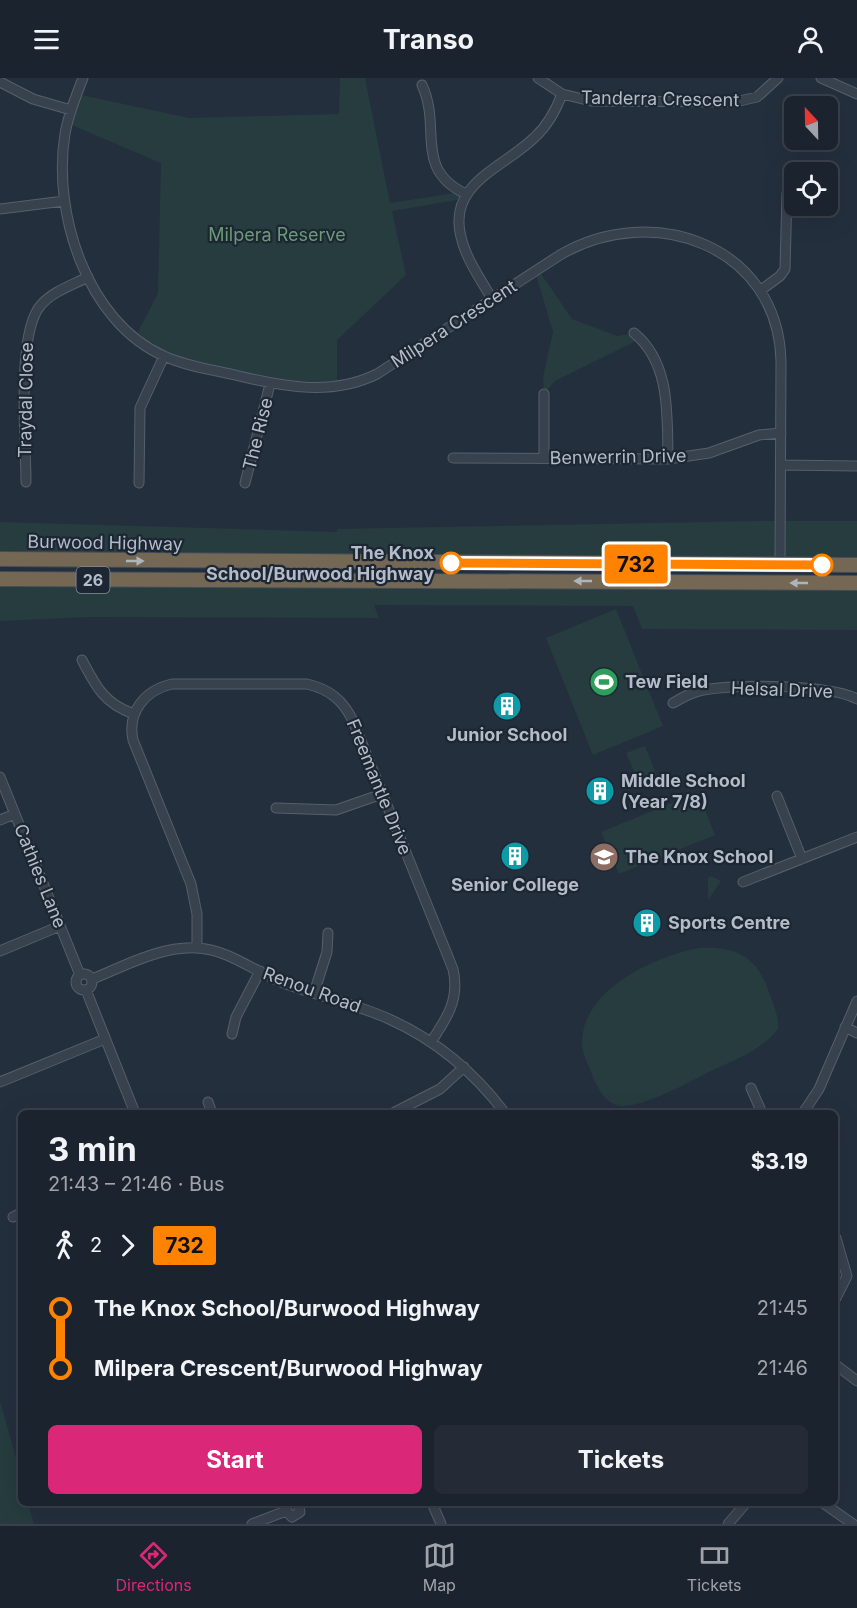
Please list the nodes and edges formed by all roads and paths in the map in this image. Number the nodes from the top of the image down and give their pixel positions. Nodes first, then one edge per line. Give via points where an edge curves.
1 (83, 78) edge
2 (538, 78) edge
3 (778, 78) edge
4 (821, 78) edge
5 (0, 82) edge
6 (422, 85) dead end
7 (562, 94) junction
8 (857, 94) edge
9 (71, 110) junction
10 (466, 194) junction
11 (64, 201) junction
12 (0, 209) edge
13 (787, 216) edge
14 (88, 278) junction
15 (761, 290) junction
16 (492, 299) junction
17 (634, 333) dead end
18 (164, 356) junction
19 (270, 384) junction
20 (544, 394) dead end
21 (781, 433) junction
22 (453, 458) dead end
23 (544, 458) junction
24 (668, 459) junction
25 (781, 465) junction
26 (857, 466) edge
27 (26, 482) dead end
28 (139, 483) dead end
29 (245, 483) dead end
30 (0, 559) edge
31 (34, 561) junction
32 (780, 565) junction
33 (857, 565) edge
34 (0, 579) edge
35 (36, 579) junction
36 (857, 583) edge
37 (82, 660) dead end
38 (857, 699) edge
39 (673, 703) dead end
40 (134, 714) junction
41 (0, 777) edge
42 (382, 794) junction
43 (777, 796) dead end
44 (276, 808) dead end
45 (15, 814) junction
46 (0, 820) edge
47 (857, 837) edge
48 (802, 859) junction
49 (743, 882) dead end
50 (60, 926) junction
51 (327, 933) dead end
52 (197, 948) junction
53 (0, 951) edge
54 (260, 971) junction
55 (80, 975) junction
56 (92, 979) junction
57 (86, 990) junction
58 (314, 993) junction
59 (857, 1002) edge
60 (845, 1027) junction
61 (857, 1033) edge
62 (232, 1034) dead end
63 (105, 1039) junction
64 (432, 1042) junction
65 (464, 1067) junction
66 (0, 1082) edge
67 (752, 1088) dead end
68 (208, 1102) dead end
69 (134, 1110) edge
70 (211, 1110) edge
71 (399, 1110) edge
72 (502, 1110) edge
73 (761, 1110) edge
74 (805, 1110) edge
75 (838, 1245) edge
76 (838, 1294) edge
77 (838, 1367) edge
78 (857, 1381) edge
79 (433, 1506) edge
80 (743, 1506) edge
81 (827, 1506) edge
82 (287, 1507) edge
83 (299, 1520) edge
84 (252, 1524) edge
85 (441, 1524) edge
86 (728, 1524) edge
87 (853, 1524) edge

1 - 9 street, Milpera Crescent
2 - 7 street, Tanderra Crescent
3 - 7 street, Tanderra Crescent via 757,97 735,102 600,101
4 - 8 street
5 - 9 street via 33,99
6 - 10 street via 429,102 436,169 444,182
7 - 10 street via 537,136 482,176
9 - 11 street, Milpera Crescent via 63,145
10 - 16 street via 459,216 461,239
11 - 12 street
11 - 14 street, Milpera Crescent via 74,244
13 - 15 street via 785,269
14 - 18 street, Milpera Crescent via 124,327
14 - 27 street, Traydal Close via 49,298 30,321 26,347
15 - 16 street, Milpera Crescent via 740,266 708,245 678,236 627,234 592,240 570,249
15 - 21 street, Milpera Crescent via 776,320 780,341
16 - 19 street, Milpera Crescent via 365,380 317,388
17 - 24 street via 646,346 662,378
18 - 19 street, Milpera Crescent
18 - 28 street via 140,408
19 - 29 street, The Rise
20 - 23 street
21 - 24 street, Benwerrin Drive via 759,435 710,453
21 - 25 street, Milpera Crescent
22 - 23 street, Benwerrin Drive
23 - 24 street, Benwerrin Drive
25 - 26 street
25 - 32 street, Milpera Crescent
30 - 31 highway, Burwood Highway / 26
31 -> 32 highway, Burwood Highway / 26
31 - 35 highway
32 - 33 highway, Burwood Highway / 26
34 - 35 highway, Burwood Highway / 26
36 -> 35 highway, Burwood Highway / 26
37 - 40 street via 103,697
38 - 39 street, Helsal Drive via 833,690 718,688 694,692
40 - 42 street, Freemantle Drive via 147,695 172,684 316,686 336,697 348,711
40 - 52 street via 131,734 135,747 193,892
41 - 45 street, Cathies Lane
42 - 44 street via 336,810
42 - 64 street, Freemantle Drive via 454,975 451,1011
43 - 48 street
45 - 46 street
45 - 50 street, Cathies Lane
47 - 48 street
48 - 49 street
50 - 53 street
50 - 55 street, Cathies Lane
51 - 58 street via 327,952
52 - 54 street, Renou Road via 231,956
52 - 56 street, Renou Road via 162,952
54 - 58 street, Renou Road
54 - 62 street via 236,1017
55 - 56 street
55 - 57 street via 76,984
56 - 57 street via 92,986
57 - 63 street
58 - 64 street, Renou Road via 389,1019
59 - 60 street
60 - 61 street
60 - 74 street via 819,1089
63 - 66 street
63 - 69 street
64 - 65 street, Renou Road
65 - 71 street via 440,1089
65 - 72 street, Renou Road
67 - 73 street
68 - 70 street
75 - 76 street via 847,1276
77 - 78 street
79 - 85 street
80 - 86 street
81 - 87 street
82 - 83 street via 290,1516
82 - 84 street

